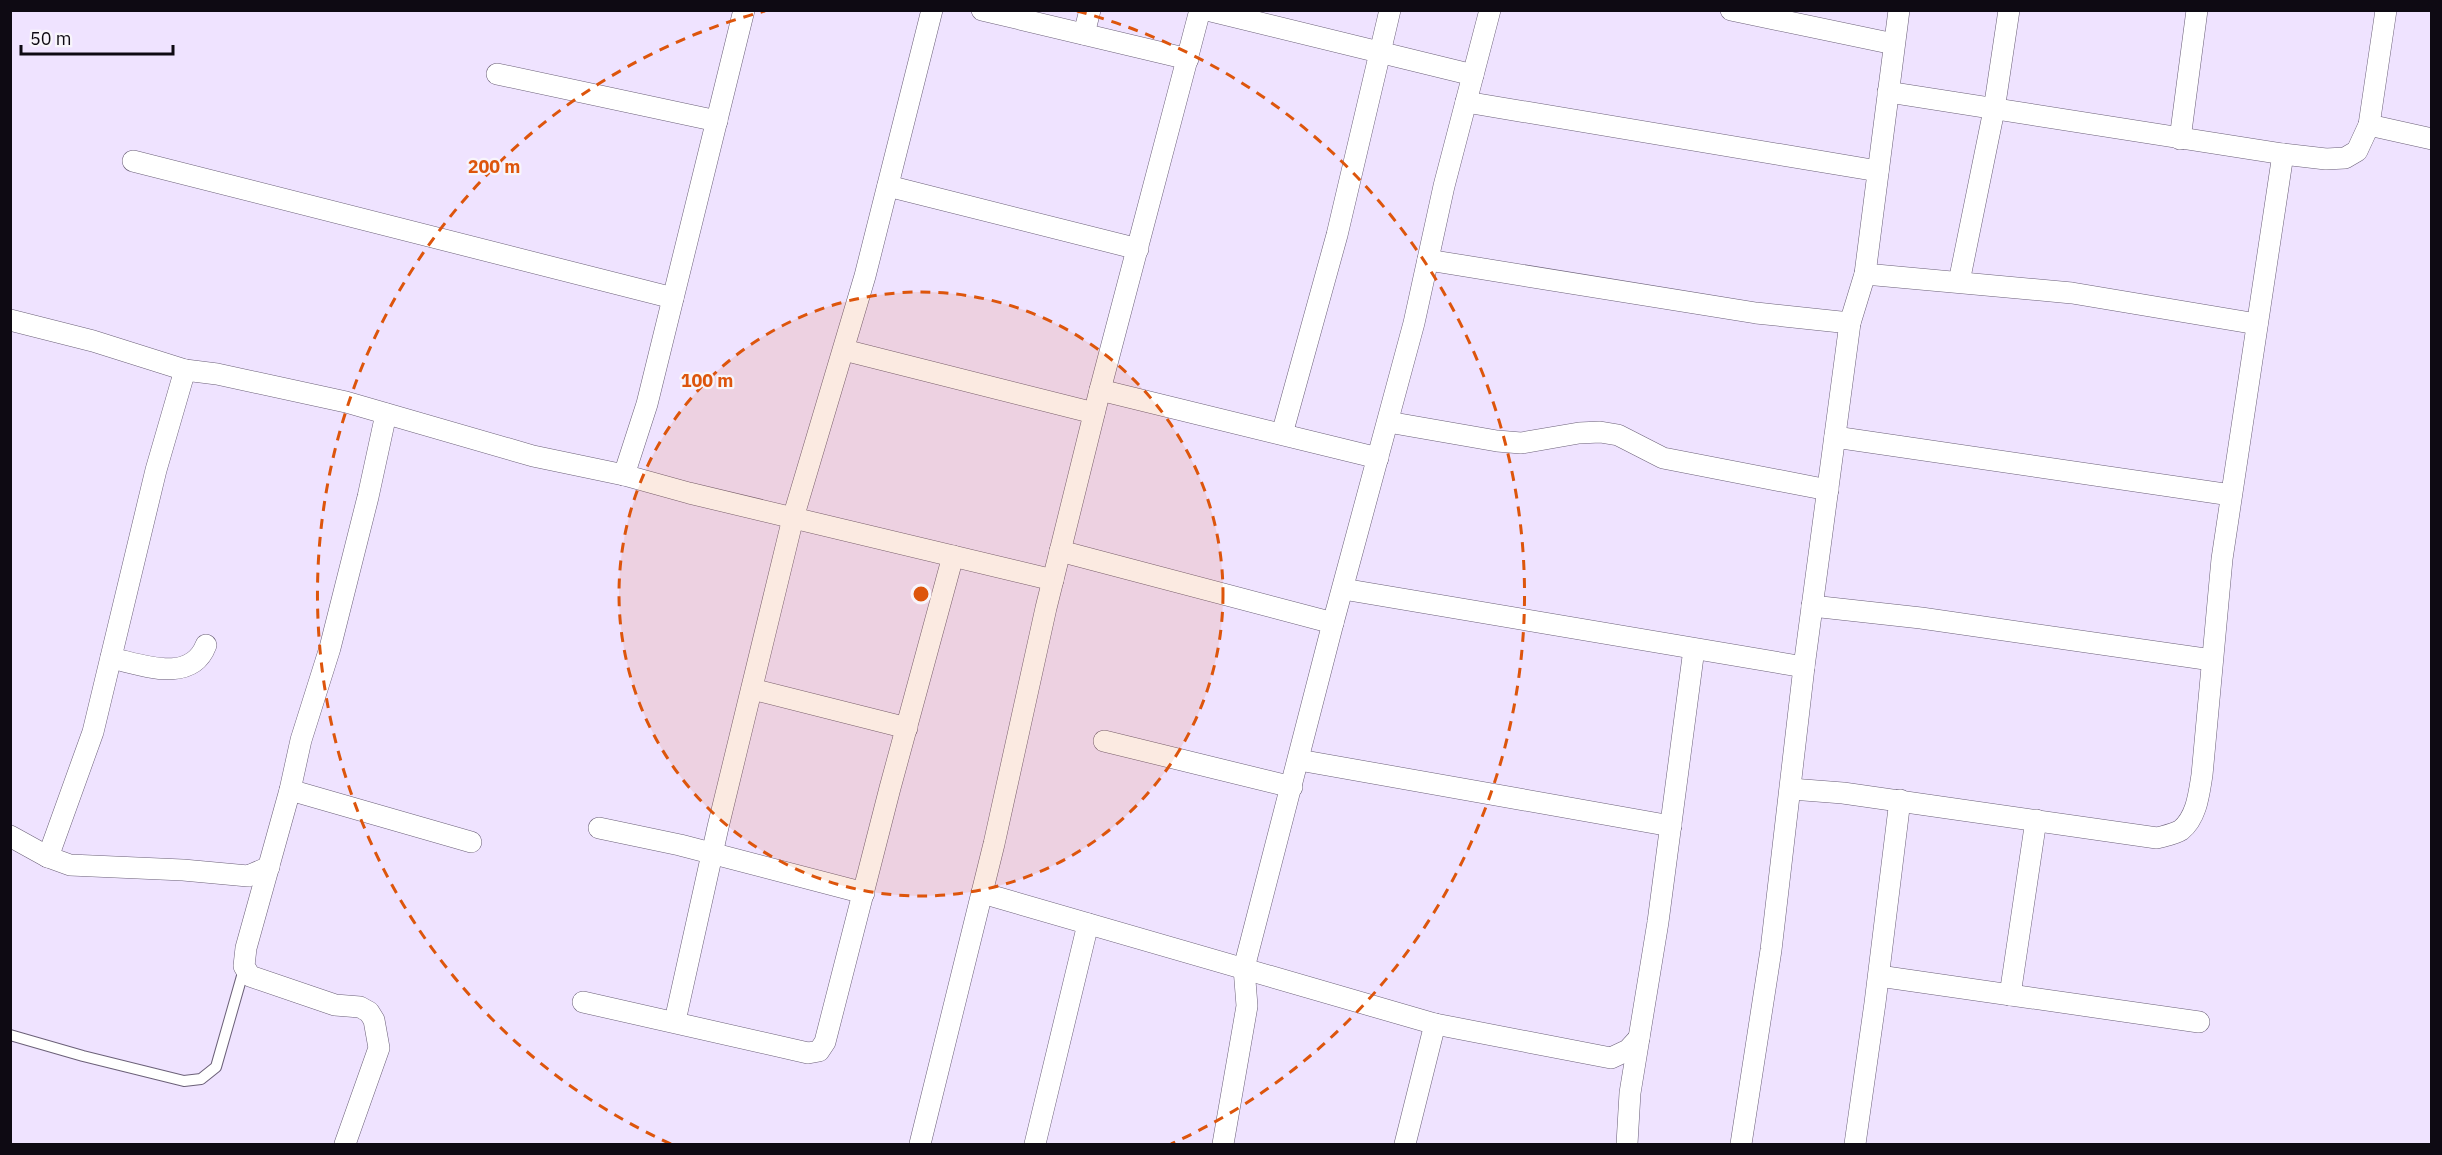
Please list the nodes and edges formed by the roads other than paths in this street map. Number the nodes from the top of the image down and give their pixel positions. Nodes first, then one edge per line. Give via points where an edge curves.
1 (744, 10) edge
2 (932, 10) edge
3 (982, 10) edge
4 (1090, 10) edge
5 (1200, 10) edge
6 (1207, 10) edge
7 (1390, 10) edge
8 (1490, 10) edge
9 (1731, 10) edge
10 (1899, 10) edge
11 (2009, 10) edge
12 (2197, 10) edge
13 (2386, 10) edge
14 (1084, 34) junction
15 (1894, 44) junction
16 (1379, 52) junction
17 (1188, 59) junction
18 (497, 74) dead end
19 (1473, 75) junction
20 (1888, 92) junction
21 (1466, 102) junction
22 (1994, 110) junction
23 (717, 121) junction
24 (2369, 125) junction
25 (2180, 139) junction
26 (2432, 139) edge
27 (2283, 154) junction
28 (133, 161) dead end
29 (1878, 171) junction
30 (888, 186) junction
31 (1138, 249) junction
32 (1428, 260) junction
33 (1865, 274) junction
34 (1959, 282) junction
35 (674, 298) junction
36 (10, 320) edge
37 (1850, 323) junction
38 (2257, 324) junction
39 (844, 350) junction
40 (186, 370) junction
41 (1100, 390) junction
42 (1094, 413) junction
43 (386, 414) junction
44 (1388, 422) junction
45 (1281, 434) junction
46 (1836, 436) junction
47 (1378, 458) junction
48 (624, 475) junction
49 (1828, 490) junction
50 (2231, 495) junction
51 (793, 518) junction
52 (1060, 551) junction
53 (953, 556) junction
54 (1053, 580) junction
55 (1343, 589) junction
56 (1812, 606) junction
57 (1333, 623) junction
58 (206, 645) dead end
59 (1694, 649) junction
60 (111, 658) junction
61 (2212, 660) junction
62 (1804, 667) junction
63 (752, 689) junction
64 (907, 728) junction
65 (1104, 741) dead end
66 (1299, 760) junction
67 (1292, 787) junction
68 (1791, 789) junction
69 (290, 790) junction
70 (1900, 800) junction
71 (2036, 820) junction
72 (1671, 826) junction
73 (599, 828) dead end
74 (10, 836) edge
75 (471, 842) dead end
76 (712, 853) junction
77 (48, 856) junction
78 (269, 867) junction
79 (864, 893) junction
80 (982, 893) junction
81 (1088, 924) junction
82 (244, 966) junction
83 (1244, 968) junction
84 (1879, 976) junction
85 (2010, 995) junction
86 (583, 1002) dead end
87 (675, 1022) junction
88 (2199, 1022) dead end
89 (1435, 1024) junction
90 (10, 1035) edge
91 (1639, 1038) junction
92 (345, 1144) edge
93 (920, 1144) edge
94 (1035, 1144) edge
95 (1222, 1144) edge
96 (1405, 1144) edge
97 (1627, 1144) edge
98 (1741, 1144) edge
99 (1855, 1144) edge

1 - 23 street
2 - 30 street
3 - 14 street
4 - 14 street
5 - 17 street
6 - 16 street
7 - 16 street
8 - 19 street
9 - 15 street
10 - 15 street
11 - 22 street
12 - 25 street
13 - 24 street
14 - 17 street
15 - 20 street
16 - 19 street
16 - 45 street via 1337,235
17 - 31 street
18 - 23 street
19 - 21 street
20 - 22 street
20 - 29 street
21 - 29 street
21 - 32 street
22 - 25 street
22 - 34 street
23 - 35 street
24 - 26 street
24 - 27 street via 2357,151 2345,158
25 - 27 street
27 - 38 street
28 - 35 street
29 - 33 street
30 - 31 street
30 - 39 street
31 - 41 street
32 - 37 street via 1756,313
32 - 44 street
33 - 34 street
33 - 37 street
34 - 38 street via 2072,293
35 - 48 street
36 - 40 street via 93,340
37 - 46 street
38 - 50 street
39 - 42 street
39 - 51 street
40 - 43 street via 257,382
40 - 60 street via 156,470
41 - 42 street
41 - 45 street
42 - 52 street
43 - 48 street via 533,456
43 - 69 street via 336,625
44 - 47 street
44 - 49 street via 1521,443 1600,432 1618,435 1663,458
45 - 47 street
46 - 49 street
46 - 50 street
47 - 55 street
48 - 51 street
49 - 56 street
50 - 61 street
51 - 53 street
51 - 63 street
52 - 54 street
52 - 57 street
53 - 54 street
53 - 64 street
54 - 80 street
55 - 57 street
55 - 59 street
56 - 61 street
56 - 62 street
57 - 66 street
58 - 60 street via 195,661 177,669
59 - 62 street
59 - 72 street
60 - 77 street via 93,732
61 - 71 street via 2202,775 2192,817 2180,831 2157,838
62 - 68 street
63 - 64 street
63 - 76 street
64 - 79 street
65 - 67 street
66 - 67 street
66 - 72 street
67 - 83 street
68 - 70 street
68 - 98 street via 1770,961
69 - 75 street
69 - 78 street
70 - 71 street
70 - 84 street
71 - 85 street
72 - 91 street
73 - 76 street
74 - 77 street
76 - 79 street
76 - 87 street
77 - 78 street via 70,865 237,876
78 - 82 street
79 - 87 street via 825,1042 819,1051 808,1053
80 - 81 street
80 - 93 street
81 - 83 street
81 - 94 street
82 - 90 lane via 216,1067 201,1079 184,1081
82 - 92 street via 250,976 335,1005 360,1007 374,1020 379,1048
83 - 89 street
83 - 95 street via 1247,1006
84 - 85 street
84 - 99 street
85 - 88 street
86 - 87 street
89 - 91 street via 1611,1058 1628,1050
89 - 96 street
91 - 97 street

